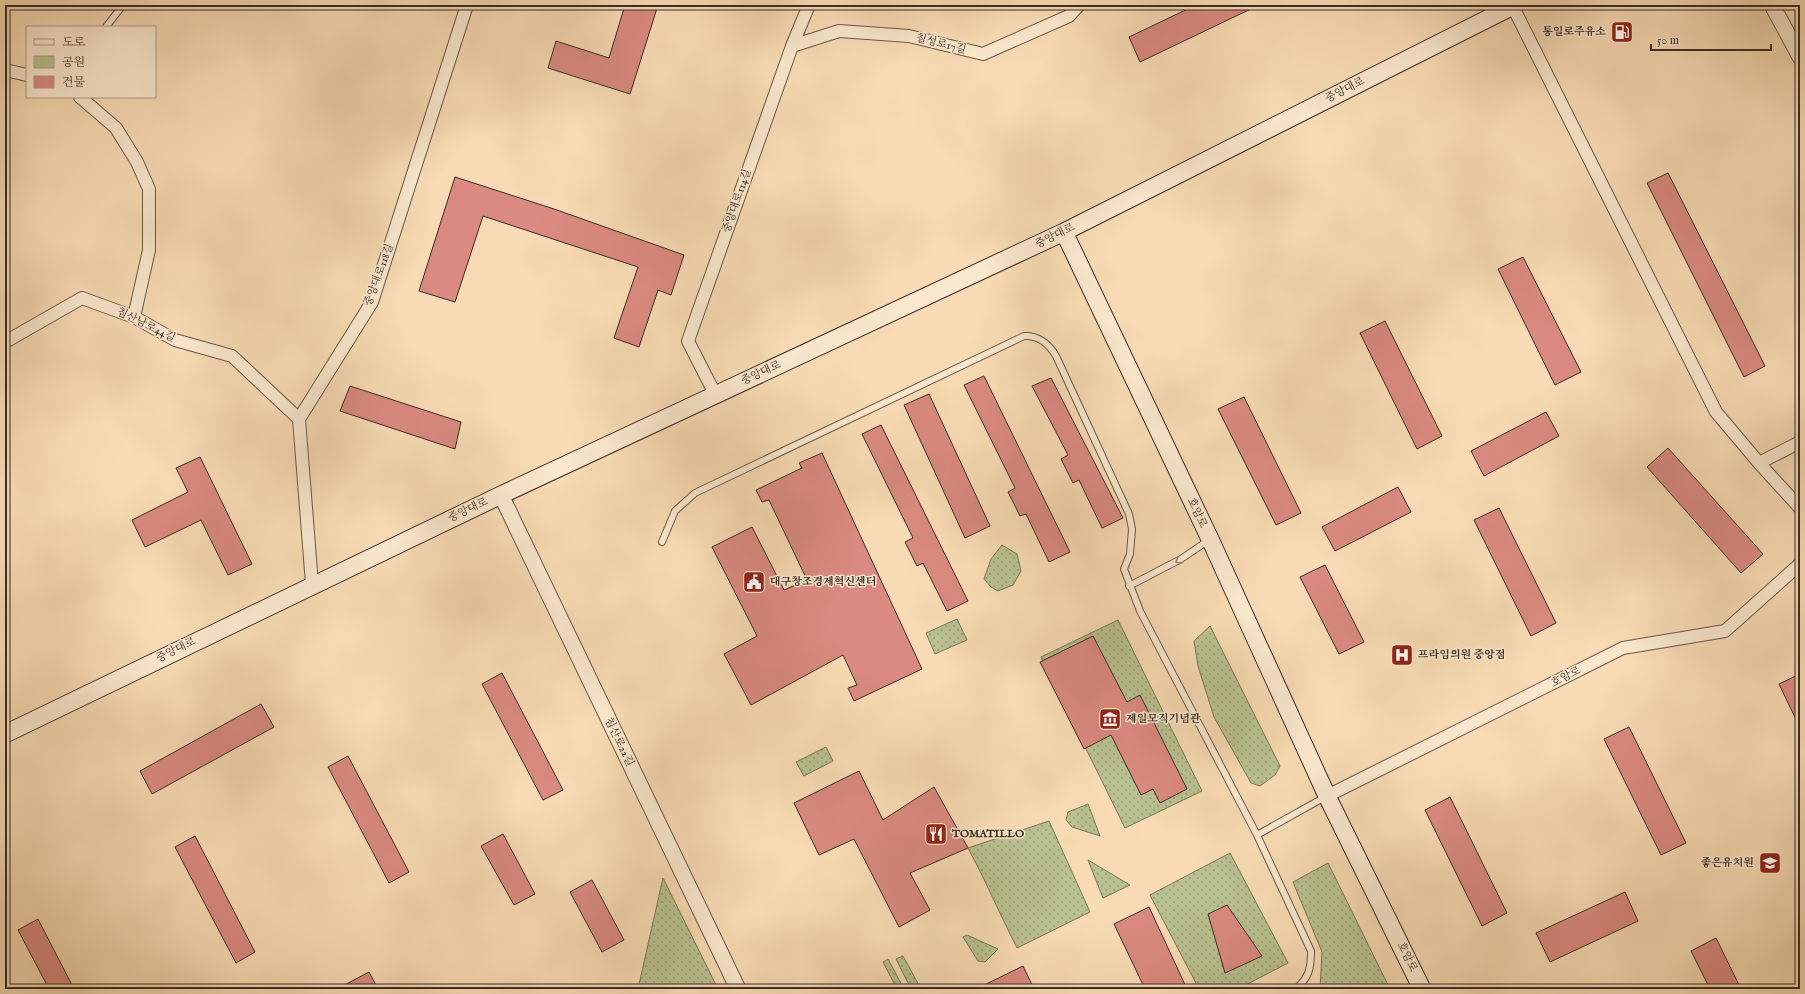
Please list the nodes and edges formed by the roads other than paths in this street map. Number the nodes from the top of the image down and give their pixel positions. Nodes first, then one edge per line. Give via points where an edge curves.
1 (122, 5) edge
2 (467, 5) edge
3 (809, 5) edge
4 (1079, 5) edge
5 (1513, 5) edge
6 (1772, 5) edge
7 (107, 26) edge
8 (792, 46) junction
9 (1800, 57) edge
10 (5, 70) edge
11 (26, 75) edge
12 (81, 98) edge
13 (1064, 232) junction
14 (134, 317) junction
15 (5, 342) edge
16 (715, 394) junction
17 (299, 419) junction
18 (1800, 442) edge
19 (1759, 463) junction
20 (500, 495) junction
21 (1800, 508) edge
22 (1210, 539) junction
23 (662, 542) dead end
24 (1800, 564) edge
25 (312, 584) junction
26 (1129, 586) junction
27 (5, 734) edge
28 (1327, 796) junction
29 (1257, 835) junction
30 (738, 989) edge
31 (1296, 989) edge
32 (1422, 989) edge

1 - 7 lane
2 - 17 street, 중앙대로118길 via 372,302
3 - 8 street, 중앙대로114길
4 - 8 street, 칠성로17길 via 1069,16 983,54 909,36 838,31
5 - 13 main road, 중앙대로
5 - 19 street via 1716,412
6 - 9 street
8 - 16 street, 중앙대로114길 via 688,342
10 - 11 street
12 - 14 street via 116,128 137,162 148,189 149,250
13 - 16 main road, 중앙대로
13 - 22 main road, 호암로
14 - 15 street, 침산남로44길 via 82,298
14 - 17 street, 침산남로44길 via 175,340 232,356
16 - 20 main road, 중앙대로
17 - 25 street
18 - 19 street
19 - 21 street
20 - 25 main road, 중앙대로
20 - 30 street, 침산로22길
22 -> 26 lane via 1181,559
22 - 28 main road, 호암로
23 - 26 lane via 675,511 696,493 1024,336 1032,335 1050,346 1056,356 1129,514 1132,529 1130,554 1124,569
24 - 28 street, 호암로 via 1725,631 1623,648
25 - 27 main road, 중앙대로
26 - 29 lane
28 - 29 lane
28 - 32 main road, 호암로
29 - 31 lane via 1311,952 1311,964 1306,980

